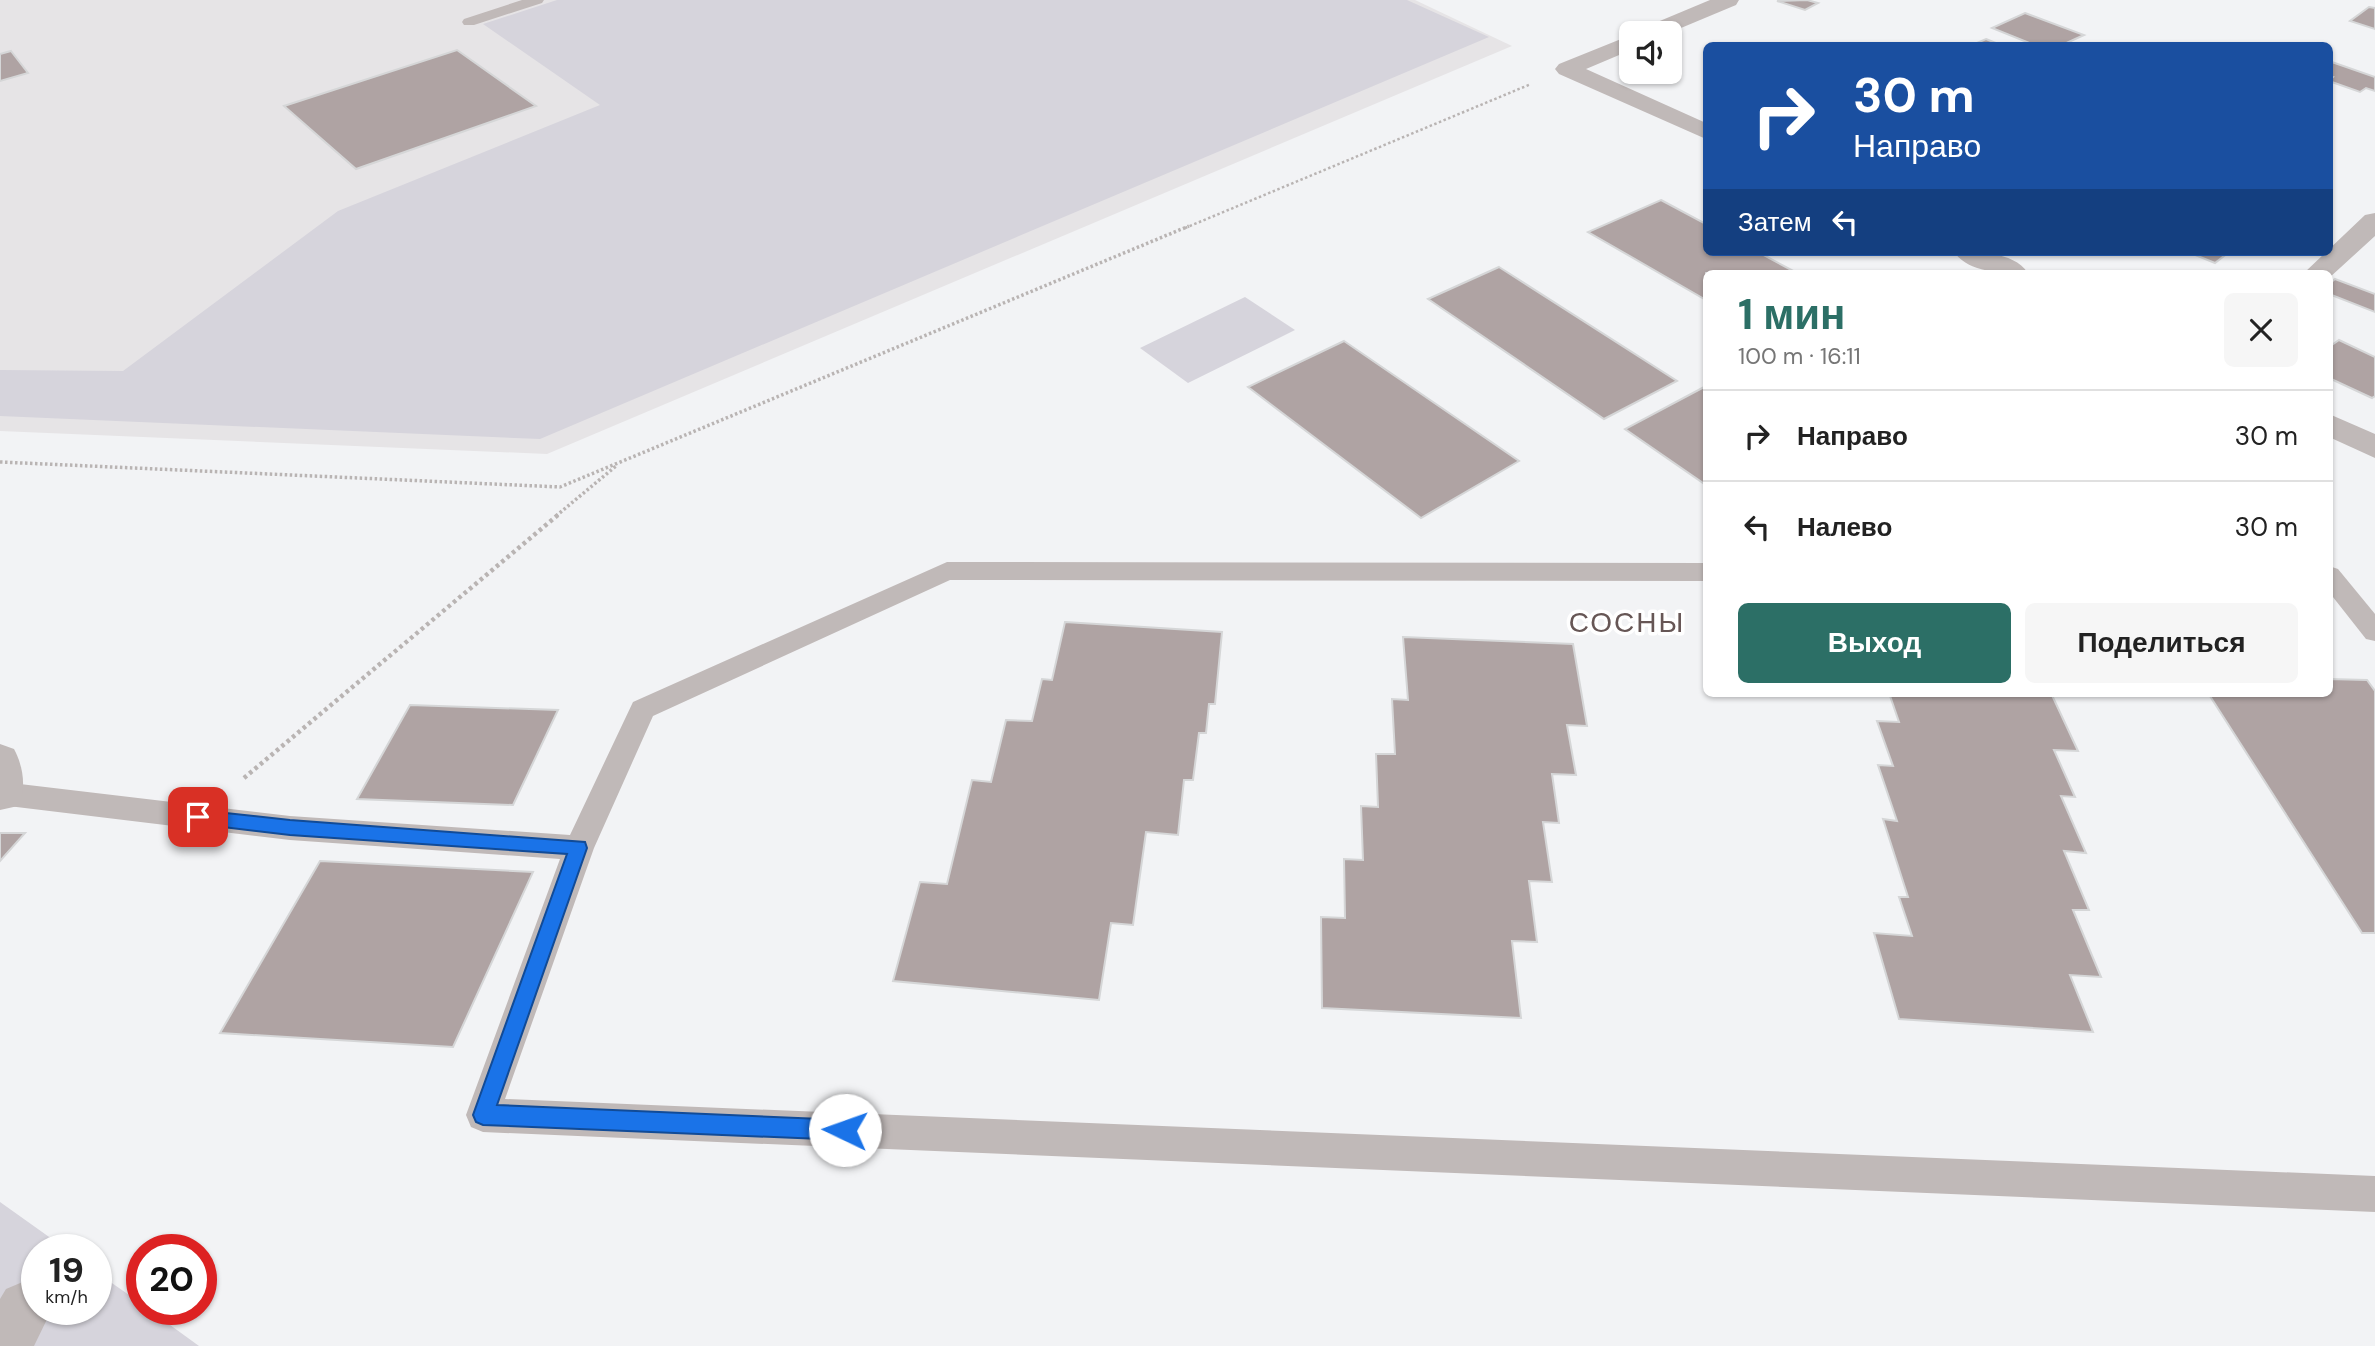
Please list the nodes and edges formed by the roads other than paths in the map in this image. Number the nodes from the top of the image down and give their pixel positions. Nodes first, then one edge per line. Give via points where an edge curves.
1 (537, 0) edge
2 (1728, 0) edge
3 (1679, 21) edge
4 (469, 22) dead end
5 (1619, 47) edge
6 (1703, 131) edge
7 (2375, 221) edge
8 (1977, 256) edge
9 (2007, 270) edge
10 (2321, 270) edge
11 (2333, 426) edge
12 (2375, 447) edge
13 (1703, 572) edge
14 (2333, 580) edge
15 (2375, 632) edge
16 (1, 777) edge
17 (290, 828) joint
18 (579, 848) junction
19 (2375, 1194) edge

1 - 4 lane
2 - 3 street
5 - 6 street via 1567,69
7 - 10 street
8 - 9 street
11 - 12 street
13 - 18 lane via 947,571 643,709
14 - 15 lane
16 - 17 lane via 198,817
17 - 18 lane
18 - 19 lane via 483,1115

